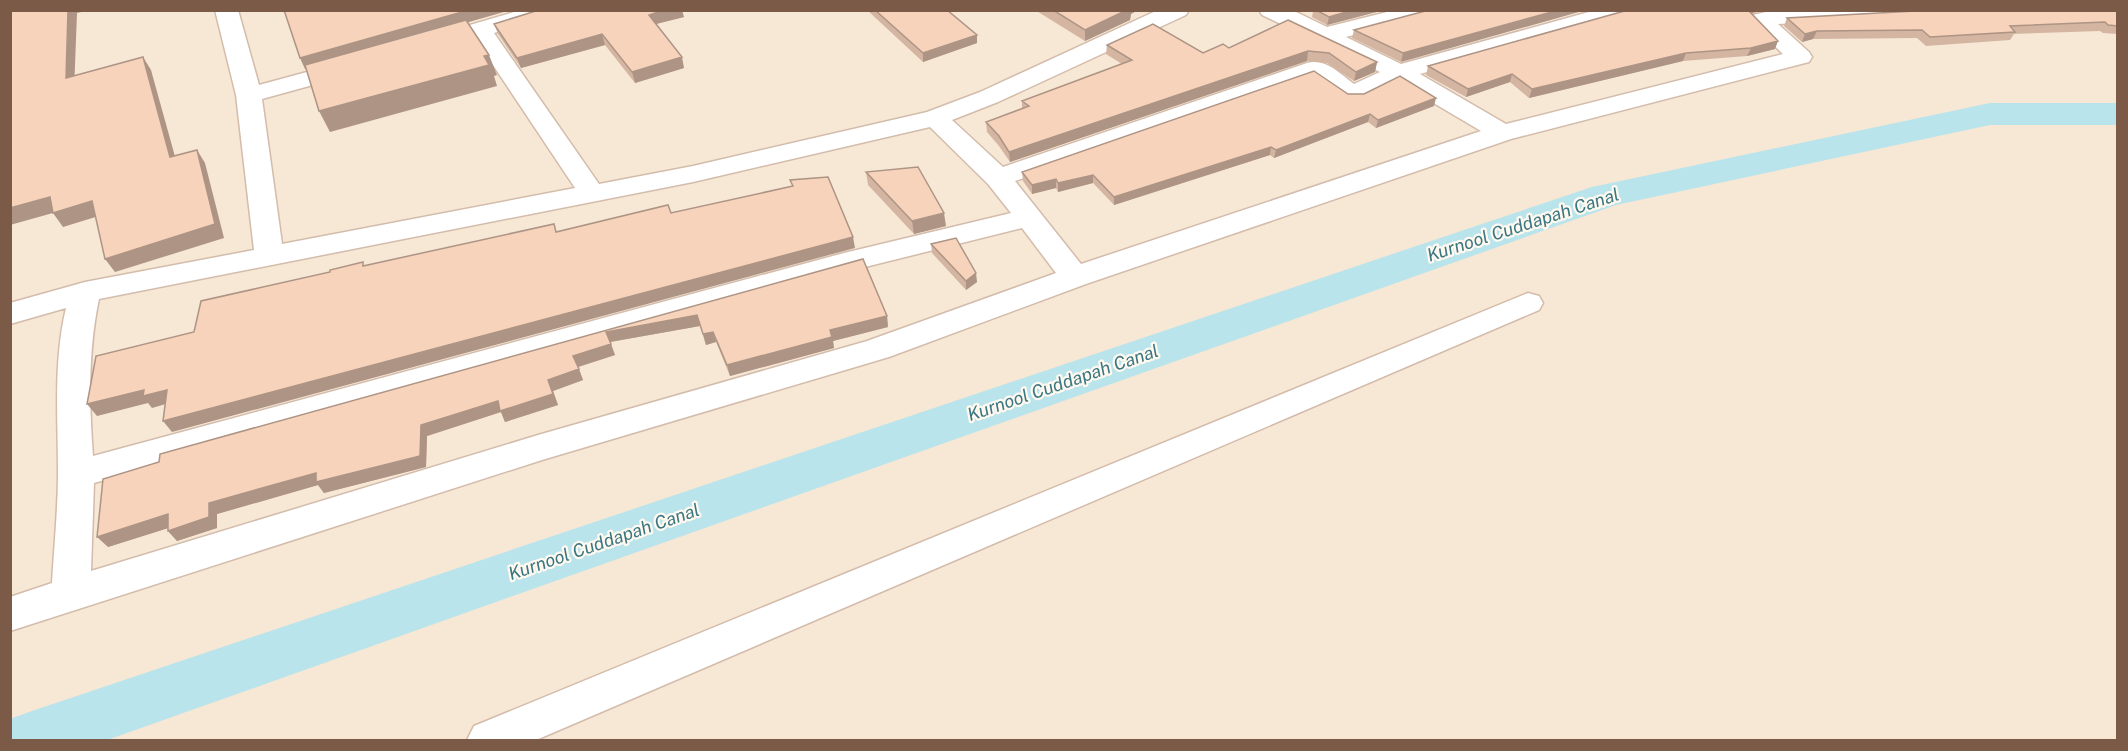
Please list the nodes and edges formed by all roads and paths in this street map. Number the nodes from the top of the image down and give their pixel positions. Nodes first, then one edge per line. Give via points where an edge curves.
1 (226, 10) edge
2 (549, 10) edge
3 (1178, 10) edge
4 (1424, 10) edge
5 (1614, 10) edge
6 (1926, 10) edge
7 (1280, 12) edge
8 (517, 14) edge
9 (480, 29) junction
10 (1325, 35) junction
11 (404, 51) edge
12 (371, 61) edge
13 (1399, 72) junction
14 (249, 95) junction
15 (935, 118) junction
16 (1502, 133) junction
17 (998, 178) junction
18 (592, 193) junction
19 (1028, 218) junction
20 (269, 255) junction
21 (1075, 277) junction
22 (85, 292) junction
23 (1528, 303) dead end
24 (10, 314) edge
25 (76, 474) junction
26 (71, 593) junction
27 (10, 614) edge
28 (489, 741) edge

1 - 14 street
2 - 8 street
3 - 15 street
4 - 10 street
5 - 13 street
6 - 16 street via 1761,20 1800,57
7 - 10 street
8 - 9 street
9 - 11 street
9 - 18 street
10 - 13 street
12 - 14 street
13 - 16 street
13 - 17 street via 1352,94 1316,68
14 - 20 street
15 - 17 street
15 - 18 street via 693,174
16 - 21 street
17 - 19 street
18 - 20 street
19 - 21 street
19 - 25 street via 844,263
20 - 22 street
21 - 26 street via 878,349 538,448
22 - 24 street
22 - 25 street via 77,328 73,424
23 - 28 street
25 - 26 street
26 - 27 street

